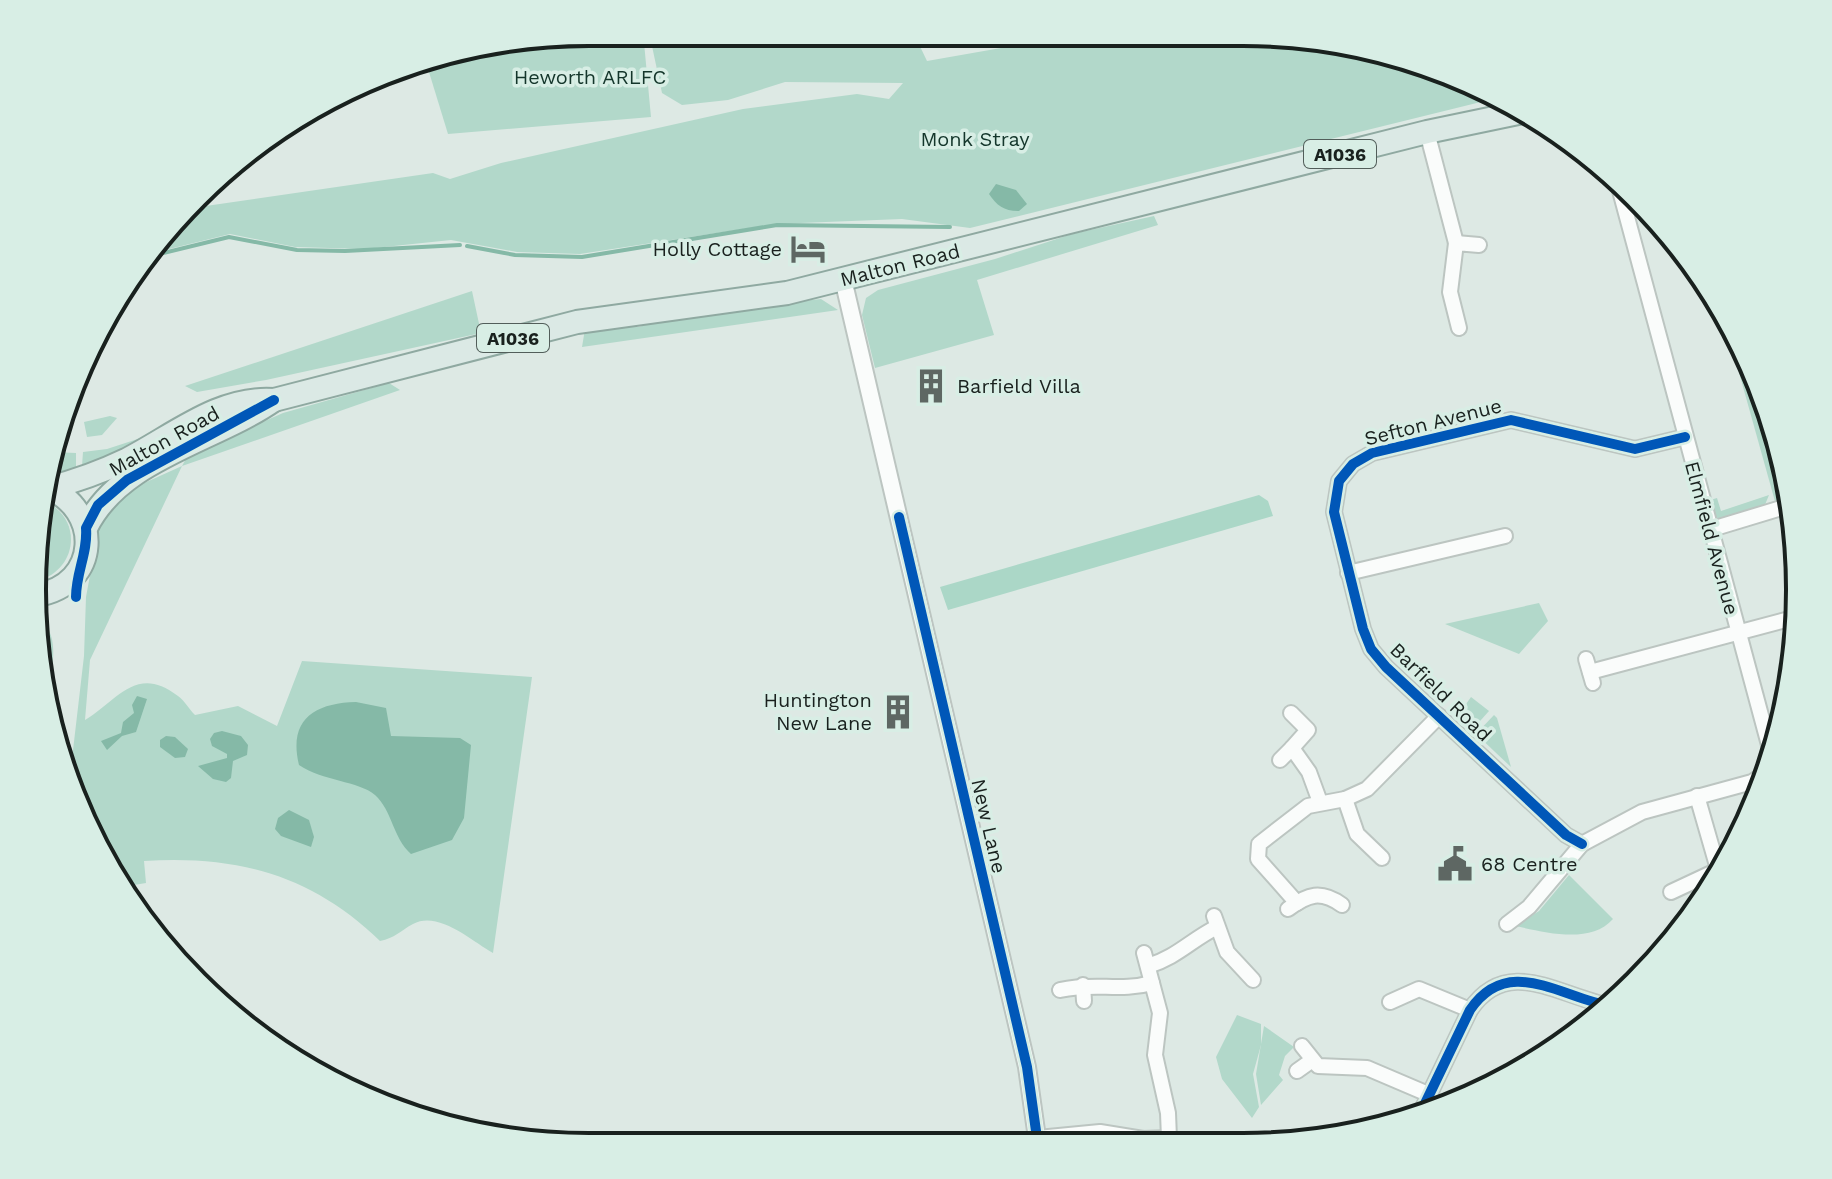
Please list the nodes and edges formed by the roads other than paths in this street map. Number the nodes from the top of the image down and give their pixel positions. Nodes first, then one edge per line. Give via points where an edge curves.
1 (1507, 115) edge
2 (1427, 132) junction
3 (1623, 201) edge
4 (1456, 243) junction
5 (1479, 245) dead end
6 (843, 279) junction
7 (1459, 328) dead end
8 (274, 400) junction
9 (1685, 437) junction
10 (1339, 481) joint
11 (56, 485) edge
12 (55, 492) edge
13 (1780, 508) edge
14 (86, 528) junction
15 (1712, 529) junction
16 (1505, 536) dead end
17 (1348, 573) junction
18 (46, 592) edge
19 (1785, 620) edge
20 (1738, 633) junction
21 (1590, 671) dead end
22 (1291, 713) dead end
23 (1439, 716) junction
24 (1766, 734) edge
25 (1292, 748) junction
26 (1280, 760) dead end
27 (1750, 782) edge
28 (1697, 796) junction
29 (1345, 799) junction
30 (1320, 802) junction
31 (1582, 844) junction
32 (1382, 858) dead end
33 (1715, 858) edge
34 (1701, 880) edge
35 (1671, 892) dead end
36 (1342, 905) dead end
37 (1507, 924) dead end
38 (1253, 980) dead end
39 (1152, 983) junction
40 (1083, 985) junction
41 (1060, 990) dead end
42 (1084, 1001) dead end
43 (1390, 1002) dead end
44 (1592, 1005) edge
45 (1470, 1010) junction
46 (1302, 1046) dead end
47 (1311, 1061) junction
48 (1297, 1071) dead end
49 (1428, 1094) junction
50 (1425, 1101) edge
51 (1037, 1133) edge
52 (1169, 1133) edge

1 - 2 main road, Malton Road / A1036
2 - 4 street
2 - 6 main road, Malton Road / A1036
3 - 9 street, Elmfield Avenue
4 - 5 street
4 - 7 street via 1450,292
6 - 8 main road, Malton Road / A1036 via 787,293 577,322
6 - 51 street, New Lane via 1027,1067
8 - 11 main road, Malton Road / A1036 via 237,402 124,461
8 - 14 main road, Malton Road / A1036 via 127,480 98,505
9 - 10 street, Sefton Avenue via 1635,449 1511,420 1372,453
9 - 15 street, Elmfield Avenue
10 - 17 street, Barfield Road via 1334,512
12 - 14 main road via 73,504
13 - 15 street
14 - 18 main road via 88,545 76,574
15 - 20 street, Elmfield Avenue
16 - 17 street
17 - 23 street, Barfield Road via 1371,649
19 - 20 street
20 - 21 street
20 - 24 street, Elmfield Avenue
22 - 25 street via 1308,730
23 - 29 street via 1377,781
23 - 31 street, Barfield Road
25 - 26 street
25 - 30 street via 1309,772
27 - 28 street
28 - 31 street via 1642,812
28 - 33 street
29 - 30 street
29 - 32 street via 1357,834
30 - 36 street via 1297,811 1256,851 1292,906 1323,894
31 - 37 street via 1529,907
34 - 35 street
38 - 39 street via 1227,952 1216,921 1172,959 1146,960
39 - 40 street via 1123,989
39 - 52 street via 1160,1013 1156,1063
40 - 41 street
40 - 42 street
43 - 45 street via 1419,989
44 - 45 street via 1518,981 1496,985
45 - 49 street
46 - 47 street
47 - 48 street
47 - 49 street via 1327,1068 1367,1068
49 - 50 street

